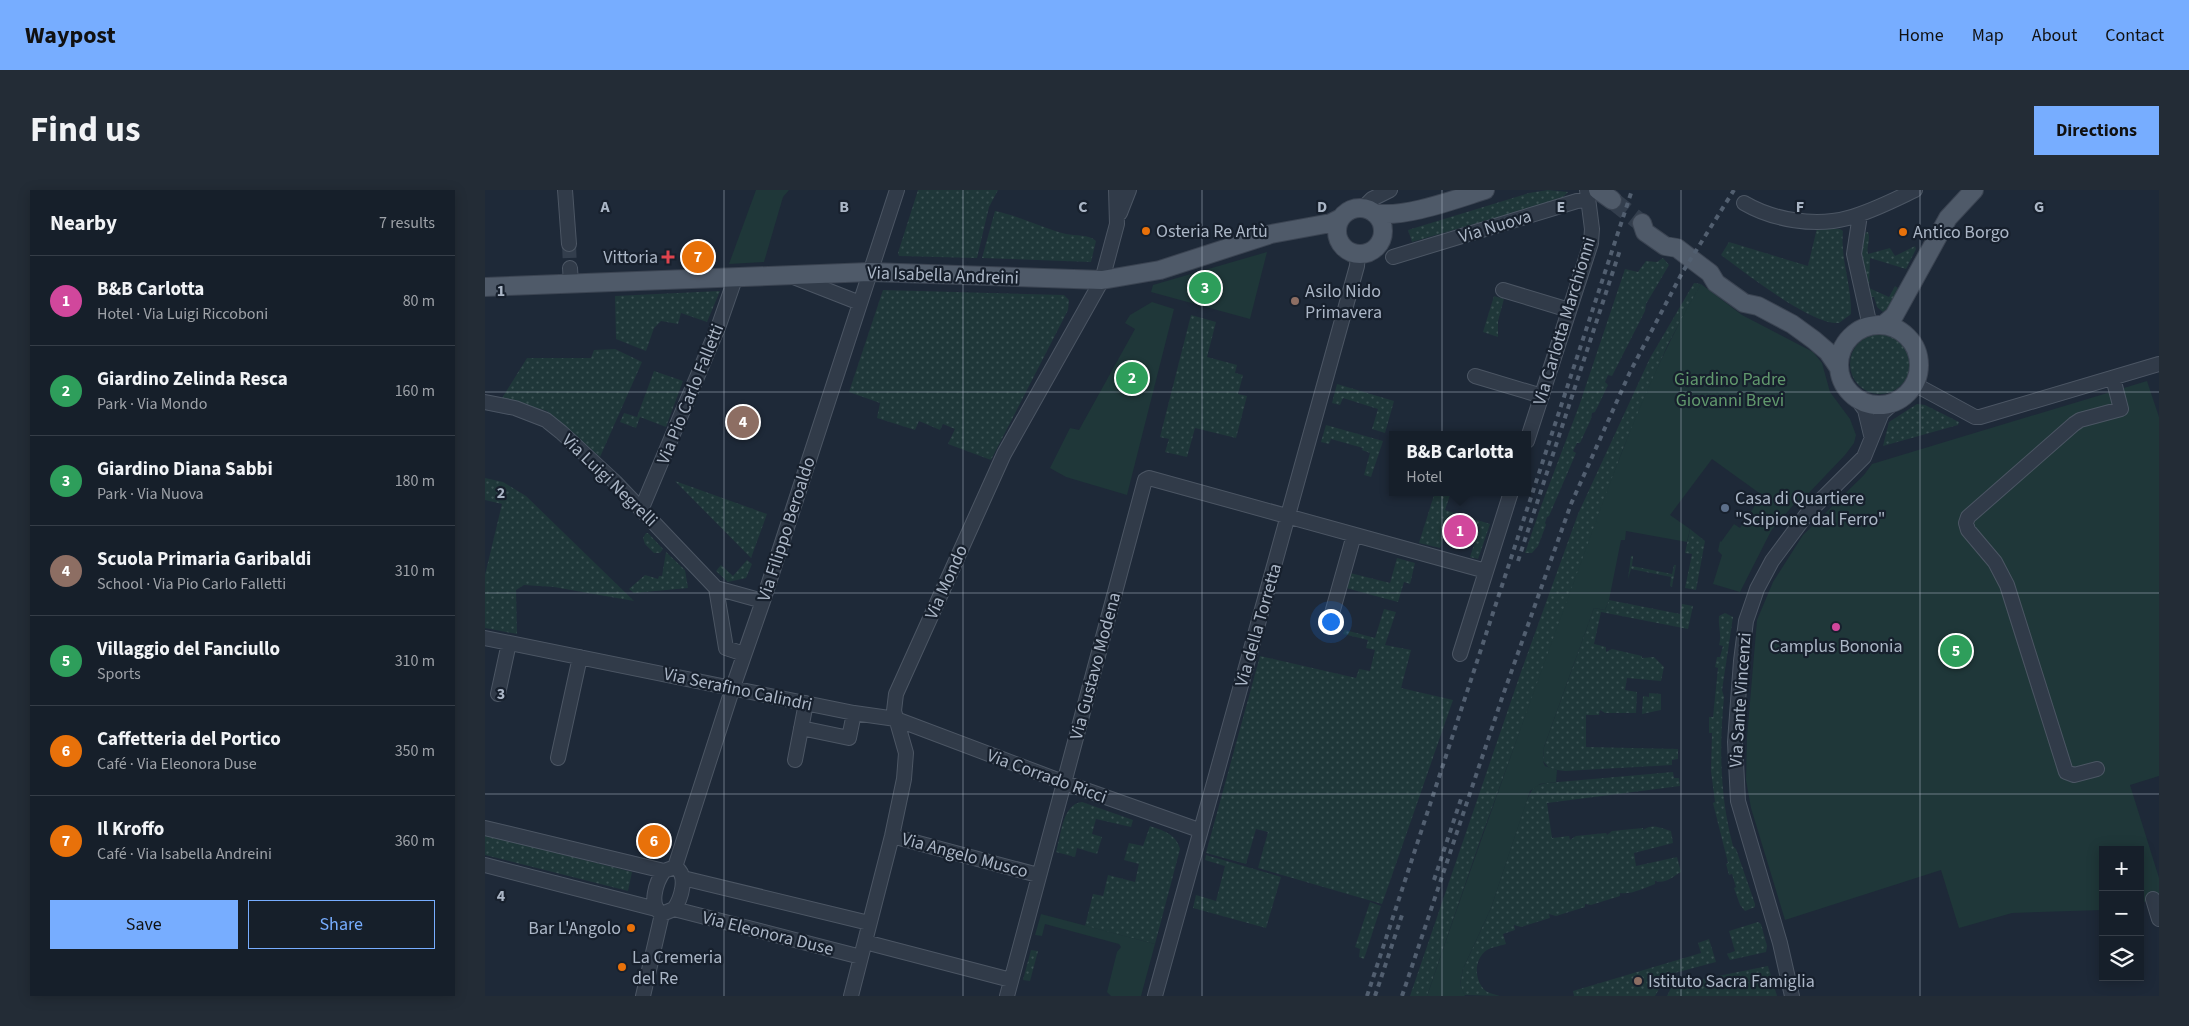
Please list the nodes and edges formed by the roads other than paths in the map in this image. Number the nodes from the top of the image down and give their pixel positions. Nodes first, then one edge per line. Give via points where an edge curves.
1 (565, 190) edge
2 (897, 190) edge
3 (1116, 190) edge
4 (1129, 190) edge
5 (1390, 190) edge
6 (1485, 190) edge
7 (1915, 190) edge
8 (1973, 191) edge
9 (1596, 195) edge
10 (1744, 203) dead end
11 (1439, 204) junction
12 (1369, 210) junction
13 (1860, 214) junction
14 (1341, 218) junction
15 (1641, 223) tunnel mouth
16 (1117, 224) junction
17 (1285, 231) junction
18 (1383, 236) junction
19 (569, 244) tunnel mouth
20 (1342, 245) junction
21 (1358, 254) junction
22 (1393, 257) dead end
23 (870, 272) junction
24 (784, 274) junction
25 (736, 276) junction
26 (1102, 280) junction
27 (1912, 285) junction
28 (485, 286) edge
29 (1503, 290) dead end
30 (860, 303) junction
31 (1569, 310) junction
32 (1792, 324) junction
33 (1876, 326) junction
34 (1851, 336) junction
35 (1907, 336) junction
36 (2159, 364) edge
37 (1839, 368) junction
38 (1475, 376) dead end
39 (2113, 378) junction
40 (1916, 385) junction
41 (1541, 396) junction
42 (1857, 399) junction
43 (485, 402) edge
44 (1893, 403) junction
45 (1530, 431) edge
46 (1871, 438) junction
47 (1510, 496) edge
48 (641, 510) junction
49 (1289, 516) junction
50 (1354, 535) junction
51 (1486, 572) junction
52 (716, 588) junction
53 (763, 600) junction
54 (1329, 624) dead end
55 (485, 638) edge
56 (509, 643) junction
57 (744, 654) junction
58 (1460, 654) dead end
59 (580, 657) junction
60 (733, 687) junction
61 (498, 694) dead end
62 (806, 703) junction
63 (854, 713) junction
64 (896, 719) junction
65 (801, 728) junction
66 (558, 758) dead end
67 (795, 760) dead end
68 (2097, 769) dead end
69 (1063, 782) junction
70 (485, 828) edge
71 (1199, 830) junction
72 (892, 836) junction
73 (485, 865) edge
74 (674, 872) junction
75 (1039, 875) junction
76 (2153, 899) dead end
77 (664, 911) junction
78 (2159, 919) edge
79 (869, 923) junction
80 (865, 942) junction
81 (861, 957) junction
82 (1011, 980) junction
83 (643, 996) edge
84 (851, 996) edge
85 (1007, 996) edge
86 (1155, 996) edge
87 (1792, 996) edge

1 - 19 street
2 - 23 street, Via Filippo Beroaldo
3 - 16 street, Via Mondo
4 - 16 street
5 - 12 street via 1372,199
6 - 11 main road
7 - 13 street
8 - 27 main road via 1948,218
9 - 22 street, Via Nuova
9 - 31 street, Via Carlotta Marchionni via 1591,243
10 - 13 street via 1763,213 1809,220 1838,220
11 - 12 main road via 1389,214
11 - 18 main road via 1395,223
12 - 14 main road via 1353,209
12 - 18 main road via 1381,221
13 - 33 street via 1854,254
14 - 17 main road via 1331,223
14 - 20 main road via 1338,234
15 - 32 main road via 1645,232 1665,246 1675,247 1710,273 1721,274 1752,296 1758,306
16 - 26 street, Via Mondo
17 - 20 main road via 1320,234
17 - 26 main road via 1159,270
18 - 21 main road via 1375,249
20 - 21 main road
21 - 49 street, Via della Torretta
23 - 24 main road, Via Isabella Andreini
23 - 26 main road, Via Isabella Andreini
23 - 30 street, Via Filippo Beroaldo
24 - 25 main road, Via Isabella Andreini
24 - 30 street, Via Isabella Andreini
25 - 28 main road, Via Isabella Andreini via 571,276
25 - 48 street, Via Pio Carlo Falletti via 719,325
26 - 64 street, Via Mondo via 1004,454 896,694
27 - 33 main road via 1894,316
27 - 35 main road via 1906,317
29 - 31 street
30 - 53 street, Via Filippo Beroaldo
31 - 41 street, Via Carlotta Marchionni
32 - 34 main road via 1832,338
32 - 37 main road via 1828,352
33 - 34 main road
33 - 35 main road via 1892,328
34 - 37 main road via 1843,347
35 - 40 main road via 1919,360
36 - 39 street
37 - 42 main road via 1844,385
38 - 41 street
39 - 40 street via 1980,417
39 - 68 street via 2121,409 2074,424 1966,523 1995,562 2007,585 2066,772 2074,775
40 - 44 main road
41 - 45 street, Via Carlotta Marchionni
42 - 44 main road via 1878,404
42 - 46 street via 1865,410
43 - 48 street, Via Luigi Negrelli via 515,408 545,420 584,452
44 - 46 street, Via Sante Vincenzi via 1882,413
46 - 87 street, Via Sante Vincenzi via 1864,457 1807,514 1772,561 1752,602 1744,631 1735,742 1738,801 1780,943
47 - 51 street
48 - 52 street, Via Luigi Negrelli
49 - 50 street
49 - 69 street, Via Gustavo Modena via 1149,478 1145,480
49 - 71 street, Via della Torretta
50 - 51 street
50 - 54 street
51 - 58 street
52 - 53 street
52 - 57 street via 726,648
53 - 57 street, Via Filippo Beroaldo
55 - 56 street, Via Serafino Calindri
56 - 59 street, Via Serafino Calindri
56 - 61 street
57 - 60 street, Via Filippo Beroaldo
59 - 60 street, Via Serafino Calindri
59 - 66 street
60 - 62 street, Via Serafino Calindri
60 - 74 street, Via Filippo Beroaldo
62 - 63 street, Via Serafino Calindri
62 - 65 street
63 - 64 street, Via Serafino Calindri
63 - 65 street via 849,738
64 - 69 street, Via Corrado Ricci
64 - 72 street, Via Mondo via 906,752
65 - 67 street
69 - 71 street, Via Corrado Ricci
69 - 75 street, Via Gustavo Modena
70 - 74 street, Via Eleonora Duse
71 - 86 street, Via della Torretta
72 - 75 street, Via Angelo Musco
72 - 79 street, Via Mondo
73 - 77 street, Via Eleonora Duse
74 - 77 street via 681,894
74 - 77 street via 656,891
74 - 79 street, Via Eleonora Duse
75 - 82 street, Via Gustavo Modena
76 - 78 street
77 - 81 street, Via Eleonora Duse
77 - 83 street
79 - 80 street, Via Mondo
80 - 81 street, Via Mondo
80 - 82 street
81 - 84 street, Via Mondo
82 - 85 street, Via Gustavo Modena

